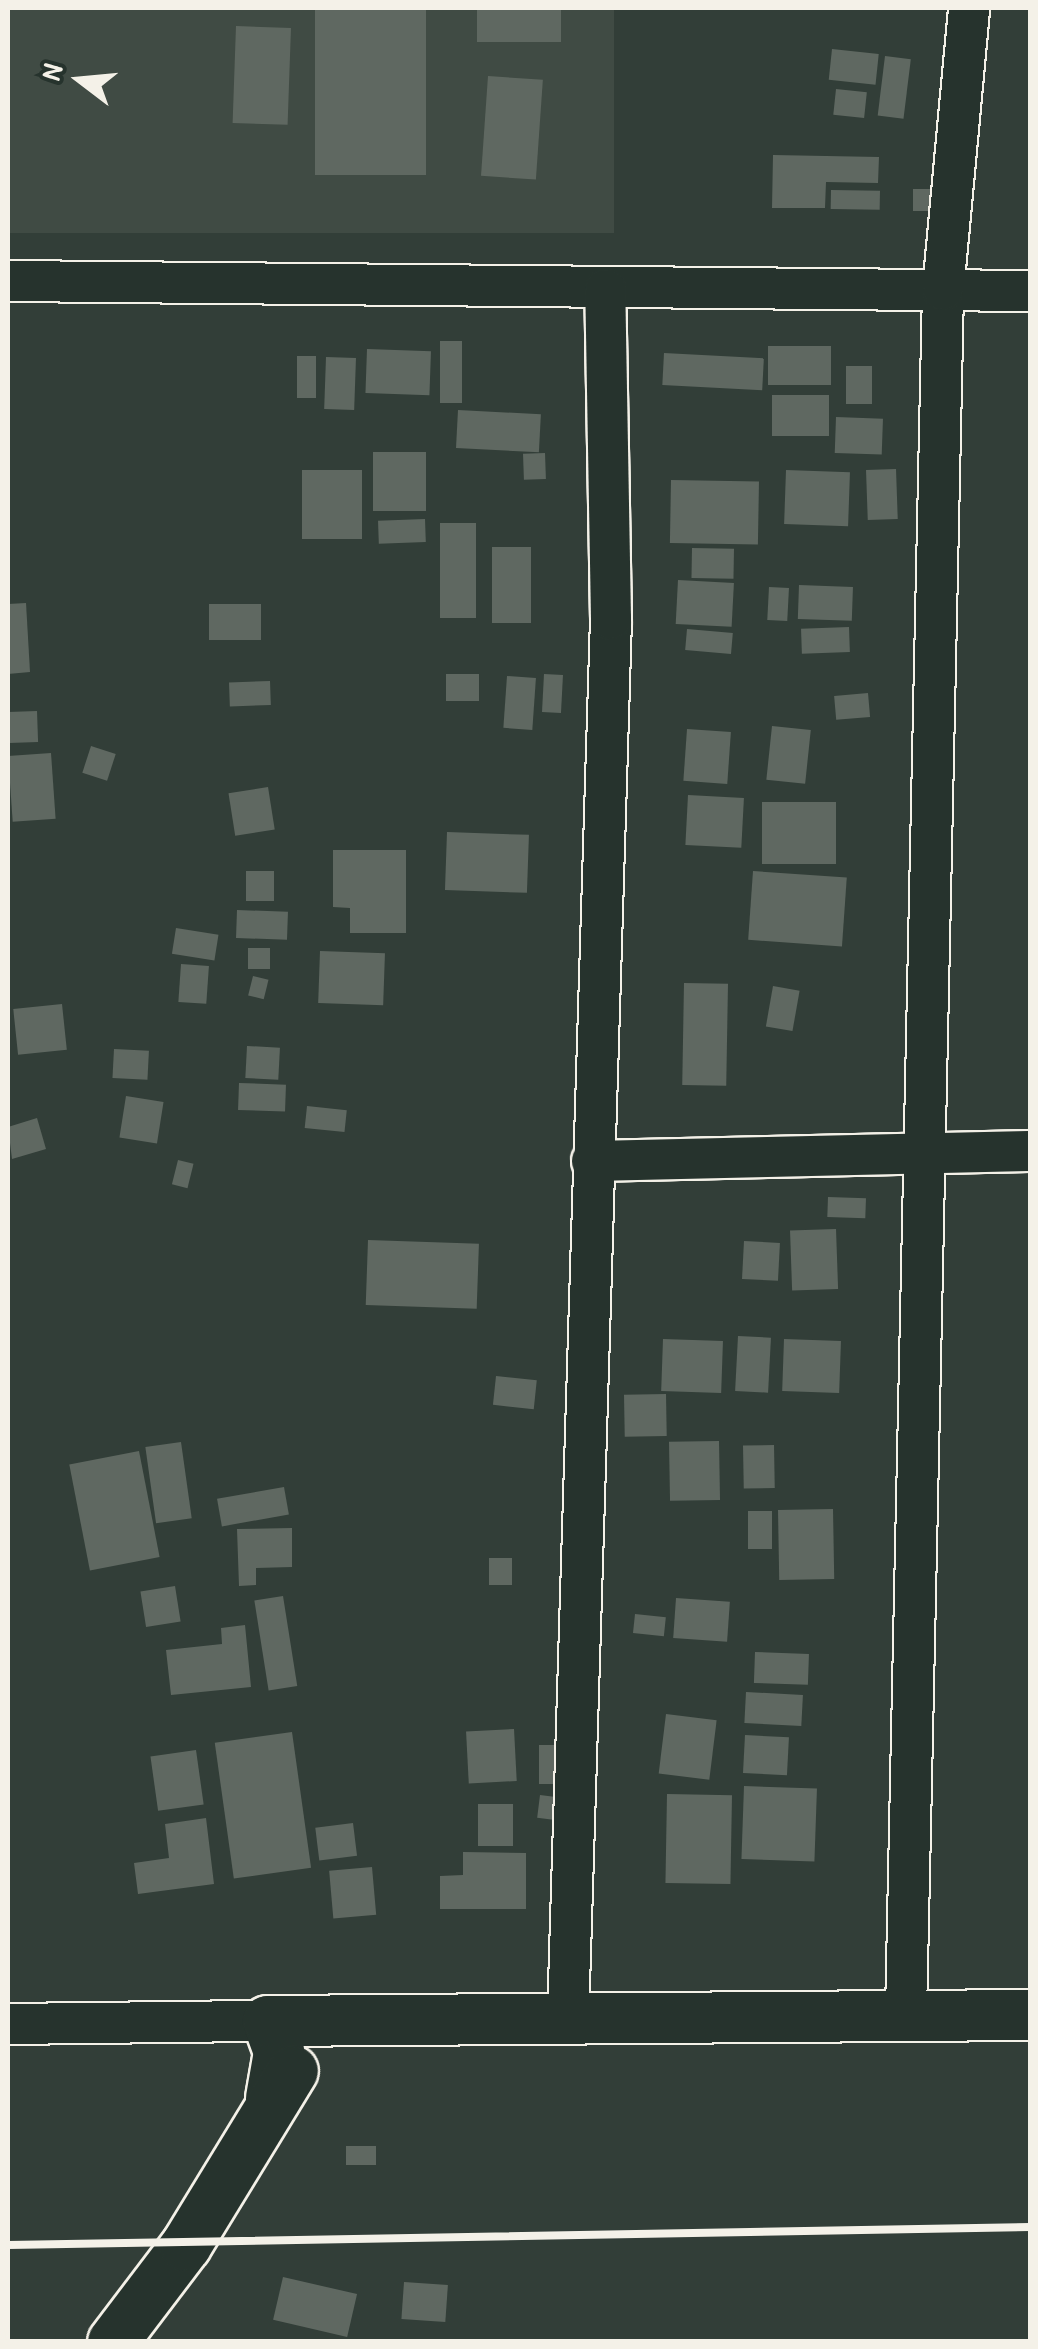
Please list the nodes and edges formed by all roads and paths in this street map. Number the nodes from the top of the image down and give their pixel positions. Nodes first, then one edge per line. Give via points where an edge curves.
1 (969, 8) edge
2 (8, 281) edge
3 (605, 289) junction
4 (943, 290) junction
5 (1030, 291) edge
6 (922, 1149) junction
7 (1030, 1151) edge
8 (592, 1161) junction
9 (906, 2014) junction
10 (1030, 2015) edge
11 (568, 2018) junction
12 (358, 2020) junction
13 (268, 2021) junction
14 (8, 2024) edge
15 (271, 2098) junction
16 (120, 2337) edge

1 - 4 street
2 - 3 street
3 - 4 street
3 - 8 street via 610,619
4 - 5 street
4 - 6 street
6 - 7 street
6 - 8 street
6 - 9 street
8 - 11 street
9 - 10 street
9 - 11 street
11 - 12 street
12 - 13 street
12 - 15 street via 309,2051
13 - 14 street
13 - 15 street via 279,2052
15 - 16 street via 186,2246

